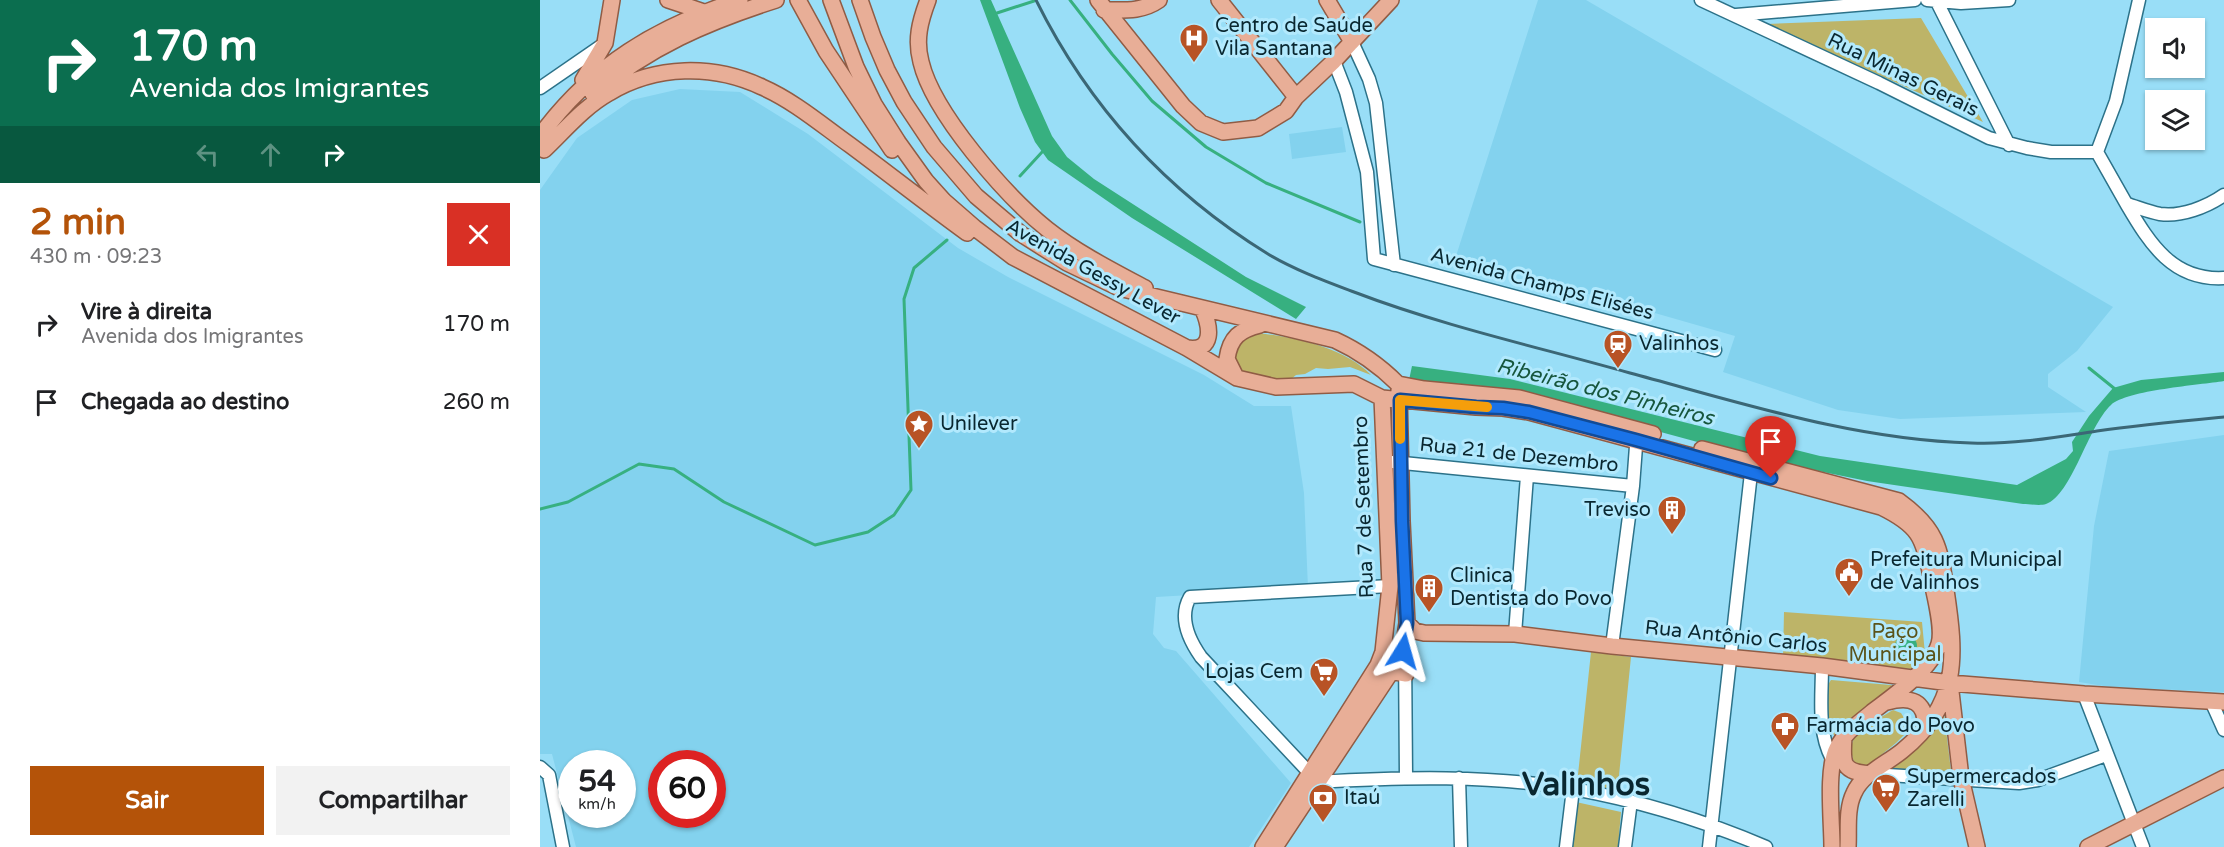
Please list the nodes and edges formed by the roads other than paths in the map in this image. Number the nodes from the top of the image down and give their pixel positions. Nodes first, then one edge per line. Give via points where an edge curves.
1 (612, 0) edge
2 (668, 0) edge
3 (776, 0) edge
4 (798, 0) edge
5 (831, 0) edge
6 (928, 0) edge
7 (1159, 0) edge
8 (1219, 0) edge
9 (1327, 0) edge
10 (1391, 0) edge
11 (1701, 0) edge
12 (1915, 0) edge
13 (1933, 0) edge
14 (2009, 0) edge
15 (2139, 0) edge
16 (862, 3) edge
17 (746, 4) edge
18 (1101, 5) edge
19 (704, 12) junction
20 (1734, 15) junction
21 (1352, 42) junction
22 (604, 43) junction
23 (1334, 61) junction
24 (540, 88) edge
25 (574, 93) junction
26 (1296, 97) junction
27 (2009, 145) junction
28 (541, 148) edge
29 (2097, 152) junction
30 (926, 181) junction
31 (2224, 195) edge
32 (2127, 204) junction
33 (1013, 256) junction
34 (1394, 265) junction
35 (2224, 278) edge
36 (1162, 297) junction
37 (1203, 309) junction
38 (1263, 324) junction
39 (1186, 348) junction
40 (1715, 350) dead end
41 (1237, 378) junction
42 (1398, 384) junction
43 (1382, 398) junction
44 (1400, 400) junction
45 (1637, 435) junction
46 (1400, 462) junction
47 (1384, 463) junction
48 (1751, 473) junction
49 (1527, 476) junction
50 (1633, 486) junction
51 (1389, 586) junction
52 (1407, 623) junction
53 (1424, 633) junction
54 (1515, 634) junction
55 (1404, 644) junction
56 (1612, 646) junction
57 (1383, 652) junction
58 (1731, 658) junction
59 (1822, 666) junction
60 (1388, 674) junction
61 (1406, 674) junction
62 (1913, 679) junction
63 (1950, 683) junction
64 (2084, 694) junction
65 (2218, 702) edge
66 (1884, 703) junction
67 (1925, 729) junction
68 (2224, 730) edge
69 (1844, 737) junction
70 (2106, 755) junction
71 (1832, 759) junction
72 (540, 767) edge
73 (1871, 774) junction
74 (1406, 777) junction
75 (1314, 778) junction
76 (1459, 778) junction
77 (1961, 778) junction
78 (2224, 778) edge
79 (1573, 789) junction
80 (1630, 801) junction
81 (2134, 823) junction
82 (1712, 825) junction
83 (563, 847) edge
84 (1263, 847) edge
85 (1275, 847) edge
86 (1461, 847) edge
87 (1566, 847) edge
88 (1625, 847) edge
89 (1709, 847) edge
90 (1766, 847) edge
91 (1832, 847) edge
92 (1848, 847) edge
93 (1977, 847) edge
94 (2088, 847) edge
95 (2143, 847) edge

1 - 22 main road
2 - 19 main road
3 - 17 main road
4 - 30 main road via 836,68 893,153
5 - 30 main road, Avenida Gessy Lever via 874,104
6 - 36 main road via 917,41 921,64 951,122 987,170 1022,208 1073,248
7 - 18 main road via 1149,7 1131,10
8 - 26 main road
9 - 21 main road
10 - 21 main road
11 - 20 street, Rua Minas Gerais
12 - 20 street
13 - 14 street
13 - 27 street
15 - 29 street via 2116,101
16 - 36 main road, Avenida Gessy Lever via 876,45 904,102 934,147 976,196 1021,234 1059,258 1119,288
17 - 19 main road
17 - 28 main road via 616,74 578,106
18 - 26 main road via 1201,123 1223,132 1258,128 1286,111
19 - 25 main road via 624,53
20 - 27 street, Rua Minas Gerais
21 - 23 main road
21 - 34 street via 1376,103
22 - 24 street
22 - 25 main road
23 - 26 main road
23 - 34 street, Avenida Champs Elisées via 1367,172 1372,255
25 - 28 main road
27 - 29 street, Rua Minas Gerais via 2051,152
28 - 33 main road via 589,107 624,85 672,71 703,70 734,76 764,87 802,110 969,235
29 - 32 street
30 - 33 main road, Avenida Gessy Lever via 962,217
31 - 32 street via 2206,206 2179,214 2159,214
32 - 35 street via 2155,249 2177,267 2199,277
33 - 39 main road, Avenida Gessy Lever
34 - 40 street, Avenida Champs Elisées
36 - 37 main road, Avenida Gessy Lever
37 - 38 main road, Avenida Gessy Lever
37 - 39 main road via 1209,338 1198,347
38 - 41 main road via 1243,330 1233,339 1227,359
38 - 42 main road, Avenida Gessy Lever via 1344,344 1372,361
39 - 41 main road, Avenida Gessy Lever
41 - 43 main road, Avenida Gessy Lever via 1276,387 1354,384
42 - 44 main road, Rua 7 de Setembro
42 - 45 main road via 1519,398
43 - 44 main road
43 - 47 main road, Rua 7 de Setembro
44 - 45 main road via 1503,408
44 - 46 main road, Rua 7 de Setembro
45 - 48 main road
45 - 50 street
45 - 63 main road via 1884,496 1910,509 1935,537 1943,567 1953,640
46 - 47 street, Rua 21 de Dezembro
46 - 49 street, Rua 21 de Dezembro
46 - 52 main road, Rua 7 de Setembro
47 - 51 main road, Rua 7 de Setembro
48 - 58 street
48 - 62 main road via 1881,507 1898,515 1920,535 1928,558 1939,644
49 - 50 street, Rua 21 de Dezembro
49 - 54 street
50 - 56 street
51 - 57 main road, Rua 7 de Setembro
51 - 75 street via 1190,597 1185,609 1187,631 1201,657
52 - 53 main road, Rua Antônio Carlos
52 - 55 main road, Rua 7 de Setembro
53 - 54 main road, Rua Antônio Carlos
53 - 55 main road, Rua Antônio Carlos
54 - 56 main road, Rua Antônio Carlos
55 - 57 main road, Rua Antônio Carlos
55 - 60 main road, Rua 7 de Setembro via 1399,660
55 - 61 street
56 - 58 main road, Rua Antônio Carlos
57 - 75 main road
58 - 59 main road, Rua Antônio Carlos
58 - 82 street
59 - 62 main road, Rua Antônio Carlos
59 - 71 street via 1823,735
60 - 61 main road
60 - 75 main road, Rua 7 de Setembro
61 - 74 street
62 - 63 main road, Rua Antônio Carlos
62 - 66 main road
63 - 64 main road, Rua Antônio Carlos
63 - 67 main road
63 - 77 main road
64 - 65 main road, Rua Antônio Carlos
64 - 70 street
65 - 68 street
66 - 67 main road via 1912,699 1925,716
66 - 69 main road
67 - 73 main road
69 - 71 main road
69 - 73 main road via 1843,756 1848,768 1854,773
70 - 77 street via 2038,780 2019,783
70 - 81 street
71 - 91 main road
72 - 83 street via 549,775
73 - 77 street
73 - 92 main road via 1853,794
74 - 75 street
74 - 76 street
75 - 84 main road
75 - 85 main road
76 - 79 street
76 - 86 street
77 - 93 main road
78 - 81 main road
79 - 80 street
79 - 87 street
80 - 82 street
80 - 88 street
81 - 94 main road
81 - 95 street
82 - 89 street
82 - 90 street

